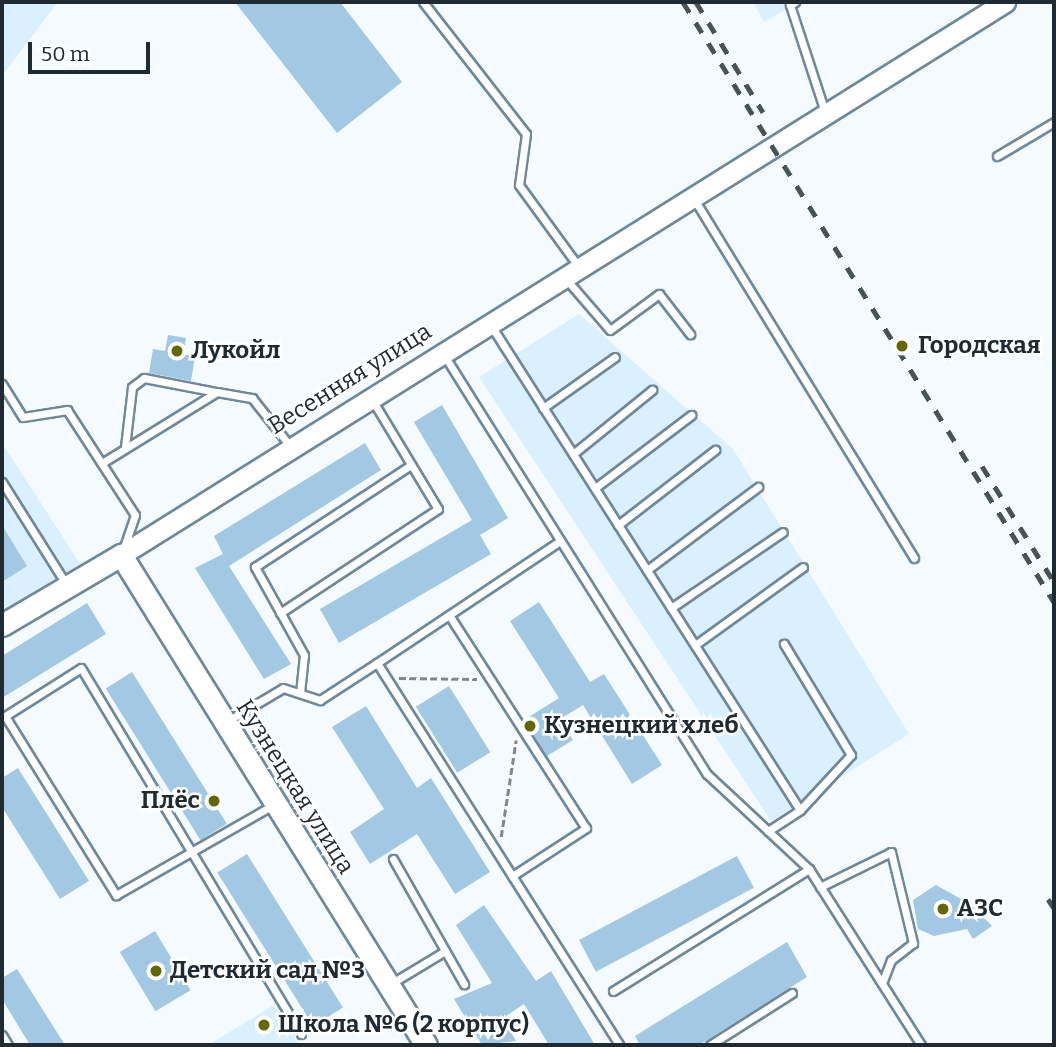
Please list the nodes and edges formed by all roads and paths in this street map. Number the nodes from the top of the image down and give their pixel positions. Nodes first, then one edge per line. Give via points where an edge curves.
1 (423, 2) edge
2 (795, 2) edge
3 (1005, 2) edge
4 (825, 113) junction
5 (1054, 122) edge
6 (997, 156) dead end
7 (691, 195) junction
8 (570, 272) junction
9 (489, 323) junction
10 (690, 334) dead end
11 (442, 353) junction
12 (615, 358) dead end
13 (2, 384) edge
14 (652, 390) dead end
15 (217, 392) junction
16 (371, 398) junction
17 (543, 408) junction
18 (691, 415) dead end
19 (125, 447) junction
20 (292, 447) junction
21 (715, 450) dead end
22 (573, 454) junction
23 (102, 463) junction
24 (411, 465) junction
25 (2, 482) edge
26 (758, 487) dead end
27 (595, 488) junction
28 (618, 525) junction
29 (783, 531) dead end
30 (560, 541) junction
31 (121, 555) junction
32 (914, 558) dead end
33 (803, 567) dead end
34 (647, 570) junction
35 (67, 584) junction
36 (671, 608) junction
37 (280, 613) junction
38 (449, 615) junction
39 (2, 625) edge
40 (784, 644) dead end
41 (695, 645) junction
42 (377, 663) junction
43 (386, 678) junction
44 (490, 679) junction
45 (300, 694) junction
46 (4, 717) edge
47 (518, 722) junction
48 (225, 723) junction
49 (275, 804) junction
50 (800, 810) junction
51 (768, 831) junction
52 (192, 853) junction
53 (498, 854) junction
54 (393, 859) dead end
55 (809, 869) junction
56 (512, 876) junction
57 (820, 887) junction
58 (445, 951) junction
59 (882, 983) junction
60 (464, 984) dead end
61 (388, 985) junction
62 (613, 991) dead end
63 (792, 993) dead end
64 (301, 1034) dead end
65 (2, 1035) edge
66 (918, 1044) edge
67 (8, 1045) edge
68 (426, 1045) edge
69 (619, 1045) edge
70 (709, 1045) edge

1 - 8 lane via 526,134 519,185
2 - 4 lane via 790,5
3 - 4 street, Весенняя улица
4 - 7 street, Весенняя улица
5 - 6 lane
7 - 8 street, Весенняя улица
7 - 32 lane
8 - 9 street, Весенняя улица
8 - 10 lane via 610,330 659,294
9 - 11 street, Весенняя улица
9 - 17 lane
11 - 16 street, Весенняя улица
11 - 30 lane
12 - 17 lane
13 - 23 lane via 23,417 67,410
14 - 22 lane
15 - 19 lane
15 - 19 lane via 144,378 132,387
15 - 20 lane via 252,398
16 - 20 street, Весенняя улица
16 - 24 lane
17 - 22 lane
18 - 27 lane
19 - 23 lane
20 - 31 street, Весенняя улица
21 - 28 lane
22 - 27 lane
23 - 31 lane via 135,515
24 - 37 lane via 255,567
24 - 37 lane via 438,509
25 - 35 lane
26 - 34 lane
27 - 28 lane
28 - 34 lane
29 - 36 lane
30 - 38 lane
30 - 51 lane via 707,774
31 - 35 main road, Весенняя улица
31 - 48 main road, Кузнецкая улица
33 - 41 lane
34 - 36 lane
35 - 39 main road, Весенняя улица
36 - 41 lane
37 - 45 lane via 304,655
38 - 42 lane
38 - 44 lane
40 - 50 lane via 851,755
41 - 50 lane
42 - 43 lane
42 - 45 lane via 320,700
43 - 44 path
43 - 53 lane
44 - 47 lane
45 - 48 lane via 283,688
46 - 52 lane via 117,895
46 - 52 lane via 81,668
47 - 53 path
47 - 56 lane via 586,828
48 - 49 main road, Кузнецкая улица
49 - 52 lane
49 - 61 main road, Кузнецкая улица
50 - 51 lane
51 - 55 lane
52 - 64 lane
53 - 56 lane
54 - 58 lane
55 - 57 lane
55 - 62 lane
56 - 69 lane
57 - 59 lane
57 - 59 lane via 891,852 913,943 891,960
58 - 60 lane
58 - 61 lane
59 - 66 lane
61 - 68 main road, Кузнецкая улица
63 - 70 lane
65 - 67 lane

